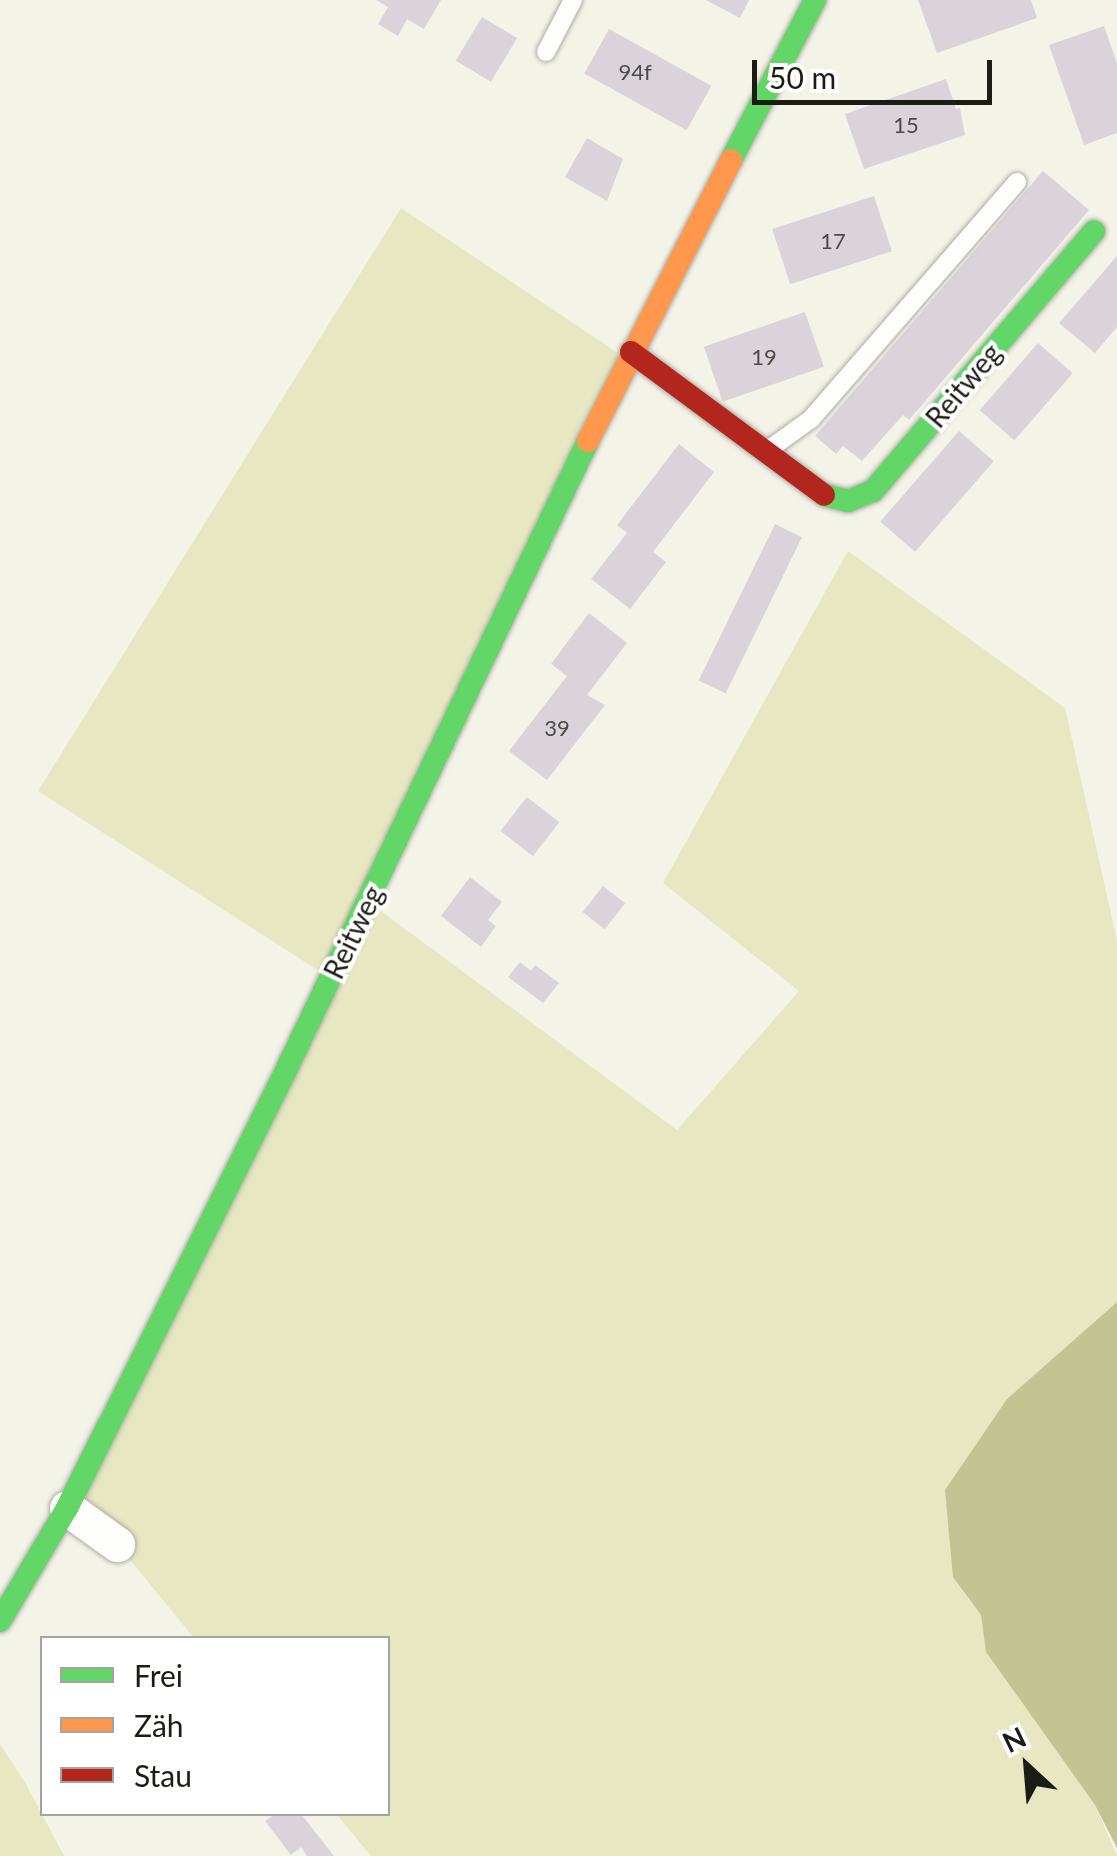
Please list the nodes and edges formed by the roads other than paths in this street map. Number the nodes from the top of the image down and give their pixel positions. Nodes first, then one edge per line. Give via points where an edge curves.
1 (572, 0) edge
2 (815, 0) edge
3 (546, 52) dead end
4 (1017, 182) dead end
5 (1094, 230) dead end
6 (631, 352) junction
7 (768, 450) junction
8 (67, 1508) junction
9 (118, 1544) dead end
10 (0, 1621) edge

1 - 3 lane
2 - 6 main road, Reitweg
4 - 7 lane via 811,419
5 - 7 main road, Reitweg via 872,492 848,501 826,496
6 - 7 main road, Reitweg
6 - 8 main road, Reitweg
8 - 9 street
8 - 10 main road, Reitweg

